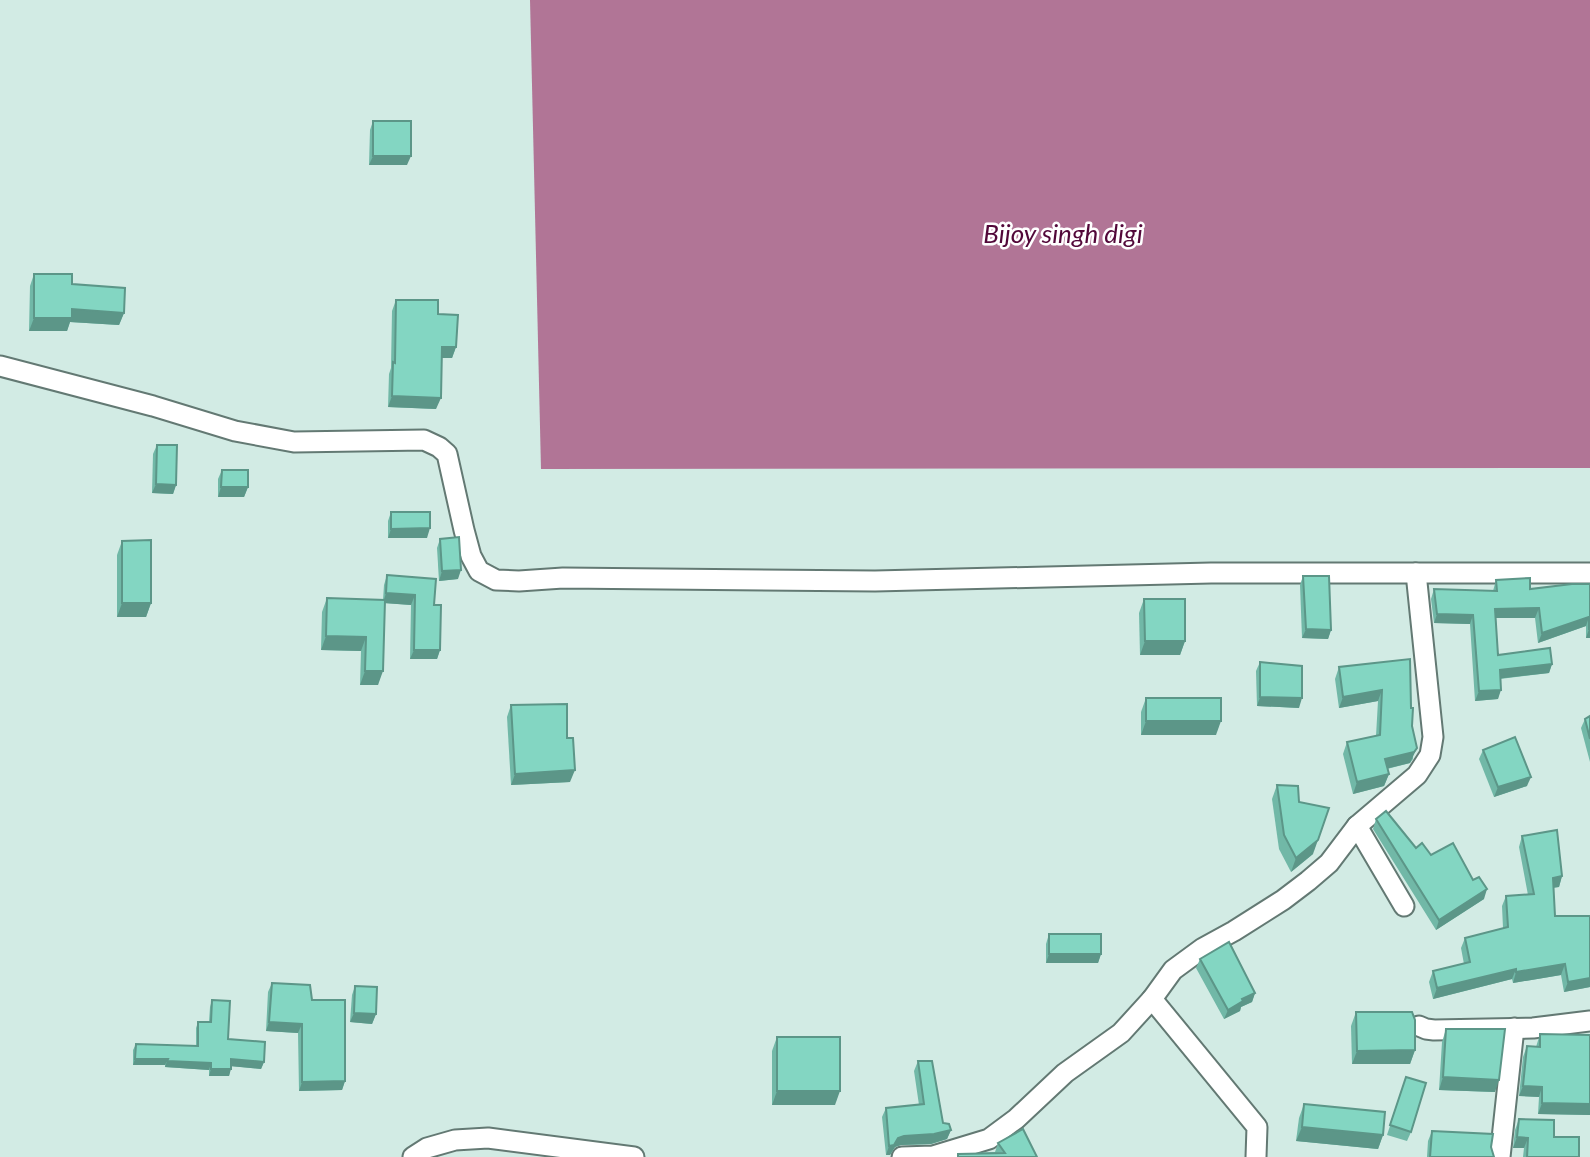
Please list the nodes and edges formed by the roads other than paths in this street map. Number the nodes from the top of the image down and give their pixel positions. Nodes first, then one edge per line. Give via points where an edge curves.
1 (0, 366) edge
2 (1416, 573) junction
3 (1590, 573) edge
4 (1357, 826) junction
5 (1404, 906) dead end
6 (1152, 999) junction
7 (1590, 1021) edge
8 (1419, 1026) dead end
9 (1514, 1028) junction
10 (413, 1157) edge
11 (634, 1157) edge
12 (902, 1157) edge
13 (1256, 1157) edge
14 (1500, 1157) edge

1 - 2 street via 294,442 425,440 447,454 471,556 480,571 496,580 876,581
2 - 3 street
2 - 4 street via 1433,737 1430,755 1417,775
4 - 5 street
4 - 6 street via 1329,863 1308,881 1173,970
6 - 12 street via 1121,1033 1065,1073 989,1139 933,1156
6 - 13 street via 1257,1127
7 - 9 street
8 - 9 street via 1434,1030
9 - 14 street
10 - 11 street via 455,1140 488,1138

